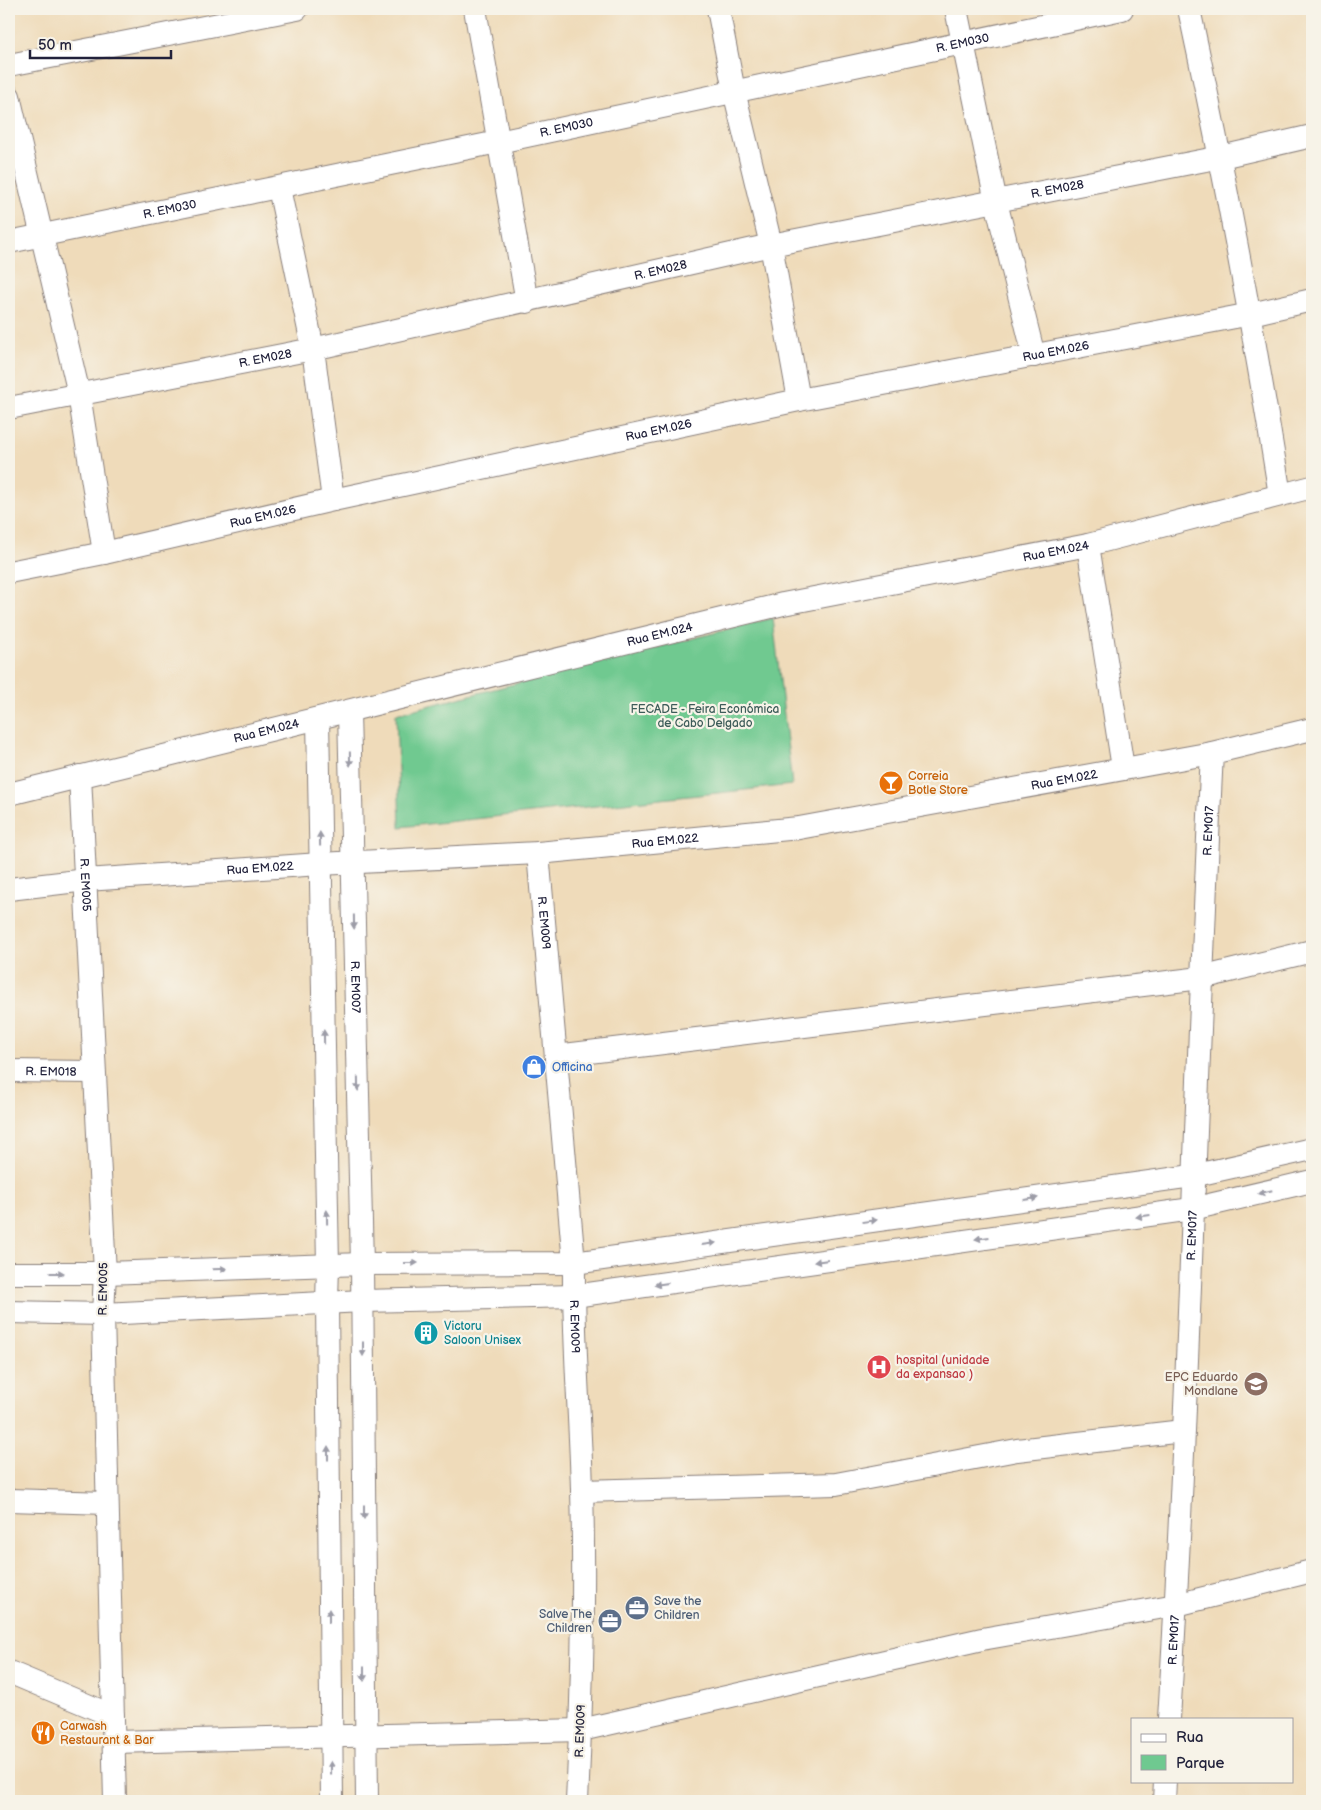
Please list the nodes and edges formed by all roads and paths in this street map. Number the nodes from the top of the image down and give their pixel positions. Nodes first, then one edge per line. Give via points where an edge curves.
1 (296, 9) edge
2 (474, 9) edge
3 (718, 9) edge
4 (956, 9) edge
5 (1122, 9) edge
6 (1189, 9) edge
7 (259, 13) edge
8 (963, 44) junction
9 (9, 65) edge
10 (734, 91) junction
11 (9, 96) edge
12 (1312, 136) edge
13 (498, 142) junction
14 (1221, 157) junction
15 (279, 188) junction
16 (996, 202) junction
17 (43, 235) junction
18 (9, 242) edge
19 (771, 245) junction
20 (1312, 300) edge
21 (527, 302) junction
22 (1251, 314) junction
23 (313, 349) junction
24 (1034, 356) junction
25 (79, 394) junction
26 (799, 400) junction
27 (9, 408) edge
28 (1312, 487) edge
29 (1280, 495) junction
30 (333, 500) junction
31 (1088, 545) junction
32 (104, 553) junction
33 (9, 572) edge
34 (349, 710) junction
35 (318, 719) junction
36 (1312, 729) edge
37 (1212, 753) junction
38 (1123, 768) junction
39 (80, 776) junction
40 (9, 794) edge
41 (538, 853) junction
42 (353, 863) junction
43 (320, 864) junction
44 (86, 880) junction
45 (9, 889) edge
46 (1312, 951) edge
47 (1201, 978) junction
48 (556, 1056) junction
49 (9, 1071) edge
50 (93, 1072) junction
51 (1312, 1149) edge
52 (1192, 1176) junction
53 (1312, 1181) edge
54 (1192, 1209) junction
55 (574, 1263) junction
56 (362, 1264) junction
57 (328, 1265) junction
58 (9, 1273) edge
59 (105, 1273) junction
60 (574, 1296) junction
61 (362, 1301) junction
62 (327, 1302) junction
63 (9, 1312) edge
64 (103, 1314) junction
65 (1183, 1431) junction
66 (582, 1491) junction
67 (9, 1500) edge
68 (107, 1503) junction
69 (1312, 1571) edge
70 (1176, 1605) junction
71 (9, 1672) edge
72 (113, 1716) junction
73 (1169, 1718) edge
74 (581, 1730) junction
75 (330, 1734) junction
76 (365, 1735) junction
77 (114, 1742) junction
78 (115, 1801) edge
79 (332, 1801) edge
80 (367, 1801) edge
81 (577, 1801) edge

1 - 7 street
2 - 13 street
3 - 10 street
4 - 8 street
5 - 8 street, R. EM030
6 - 14 street
7 - 9 street
8 - 10 street, R. EM030
8 - 16 street
10 - 13 street, R. EM030
10 - 19 street
11 - 17 street
12 - 14 street, R. EM028
13 - 15 street, R. EM030
13 - 21 street
14 - 16 street, R. EM028
14 - 22 street
15 - 17 street, R. EM030
15 - 23 street
16 - 19 street, R. EM028
16 - 24 street
17 - 18 street, R. EM030
17 - 25 street
19 - 21 street, R. EM028
19 - 26 street
20 - 22 street, Rua EM.026
21 - 23 street, R. EM028
22 - 24 street, Rua EM.026
22 - 29 street
23 - 25 street, R. EM028
23 - 30 street
24 - 26 street, Rua EM.026
25 - 27 street, R. EM028
25 - 32 street
26 - 30 street, Rua EM.026
28 - 29 street, Rua EM.024
29 - 31 street, Rua EM.024
30 - 32 street, Rua EM.026
31 - 34 street, Rua EM.024 via 783,604
31 - 38 street
32 - 33 street, Rua EM.026
34 - 35 street, Rua EM.024
34 -> 42 street, R. EM007
35 - 39 street, Rua EM.024
43 -> 35 street
36 - 37 street, Rua EM.022
37 - 38 street, Rua EM.022
37 - 47 street, R. EM017
38 - 41 street, Rua EM.022 via 799,828
39 - 40 street, Rua EM.024
39 - 44 street, R. EM005
41 - 42 street, Rua EM.022
41 - 48 street, R. EM009
42 - 43 street, Rua EM.022
42 -> 56 street, R. EM007
43 - 44 street, Rua EM.022
57 -> 43 street
44 - 45 street, Rua EM.022
44 - 50 street, R. EM005
46 - 47 street
47 - 48 street
47 - 52 street, R. EM017
48 - 55 street, R. EM009
49 - 50 street, R. EM018
50 - 59 street, R. EM005
51 - 52 street
52 - 54 street, R. EM017
55 -> 52 street
53 -> 54 street
54 -> 60 street
54 - 65 street, R. EM017
56 -> 55 street
55 - 60 street, R. EM009
56 - 57 street
56 - 61 street, R. EM007
59 -> 57 street
57 - 62 street
58 -> 59 street
59 - 64 street, R. EM005
60 - 61 street
60 - 66 street, R. EM009
61 - 62 street
61 -> 76 street, R. EM007
62 - 64 street
75 -> 62 street
63 - 64 street
64 - 68 street, R. EM005
65 - 66 street via 1017,1450 836,1484
65 - 70 street, R. EM017
66 - 74 street, R. EM009
67 - 68 street
68 - 72 street, R. EM005
69 - 70 street
70 - 73 street, R. EM017
70 - 74 street via 982,1639
71 - 72 street
72 - 77 street, R. EM005
74 - 76 street
74 - 81 street, R. EM009
75 - 76 street
75 - 77 street
79 -> 75 street
76 - 80 street, R. EM007
77 - 78 street, R. EM005

